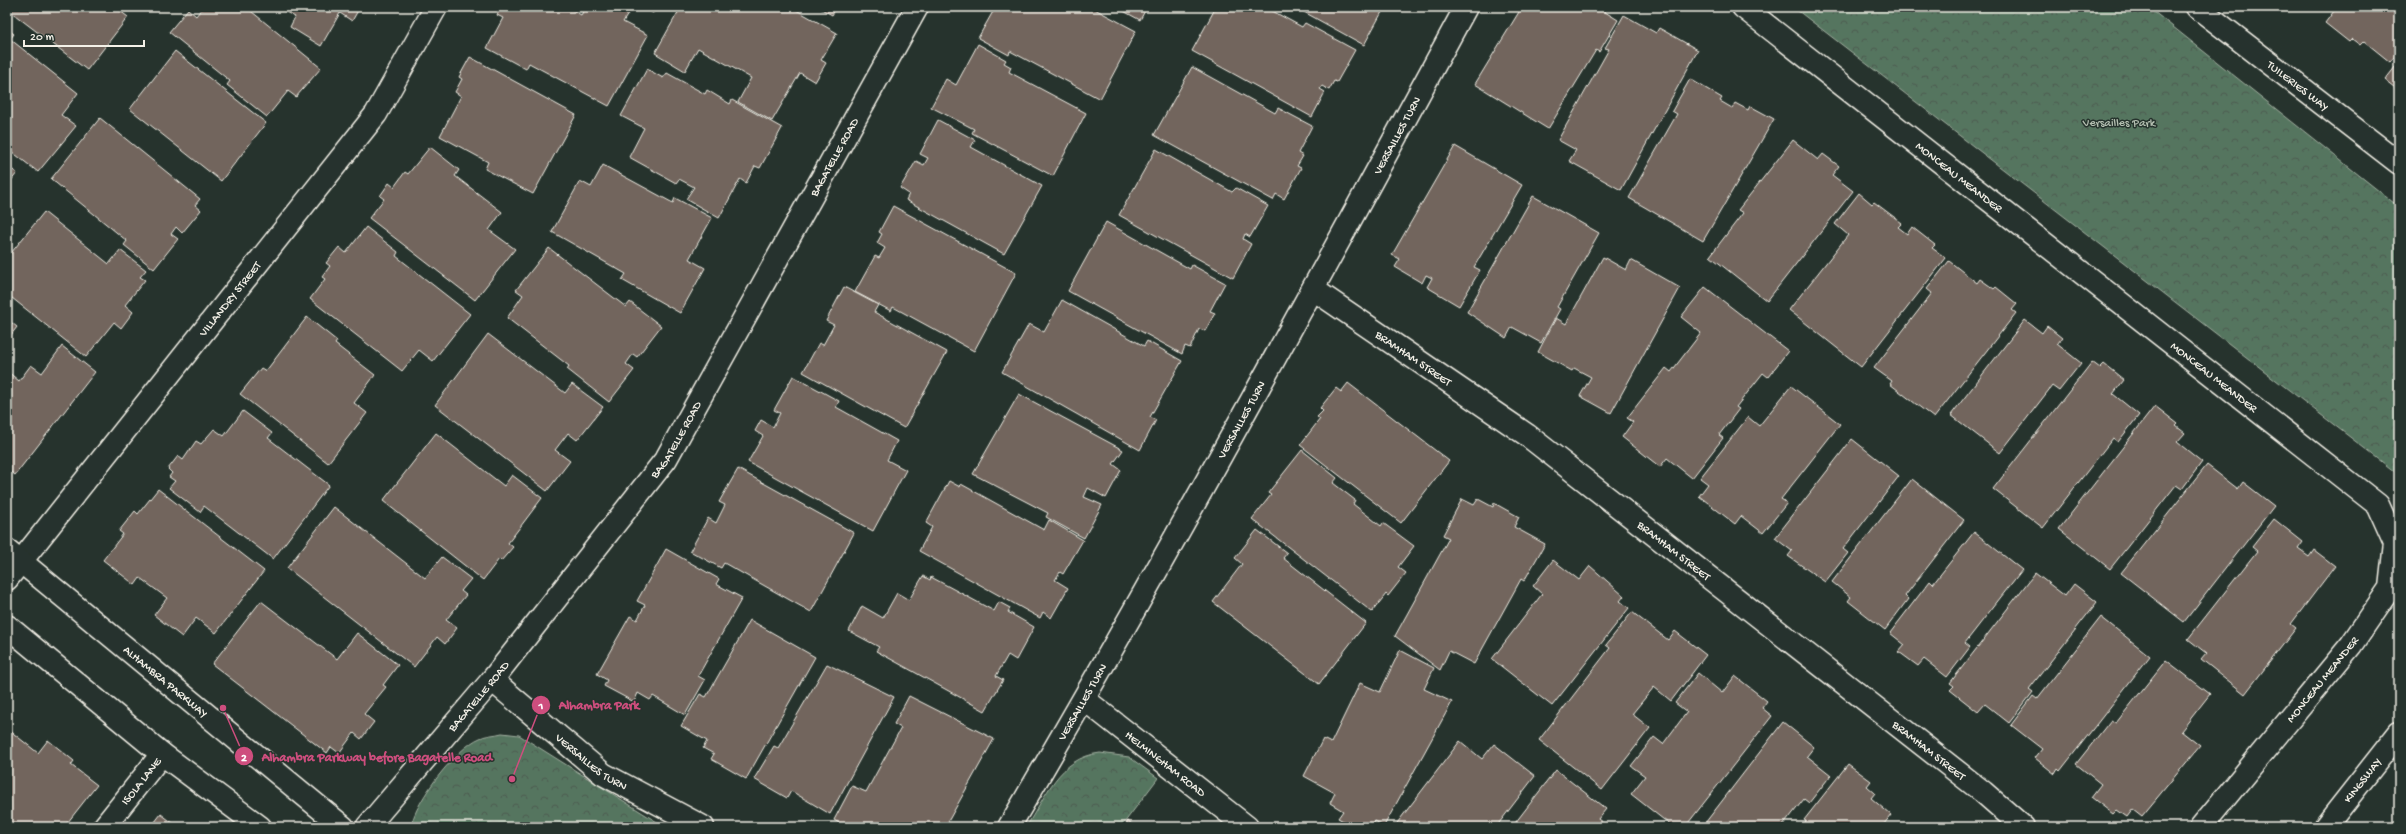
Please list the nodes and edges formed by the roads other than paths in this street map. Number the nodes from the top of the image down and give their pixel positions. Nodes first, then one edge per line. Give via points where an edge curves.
1 (436, 7) edge
2 (917, 7) edge
3 (1466, 7) edge
4 (1743, 7) edge
5 (2196, 7) edge
6 (2399, 163) edge
7 (1313, 289) junction
8 (14, 556) edge
9 (7, 579) edge
10 (7, 626) edge
11 (492, 680) junction
12 (1084, 699) junction
13 (2399, 733) edge
14 (162, 754) junction
15 (104, 827) edge
16 (260, 827) edge
17 (343, 827) edge
18 (367, 827) edge
19 (703, 827) edge
20 (1009, 827) edge
21 (1247, 827) edge
22 (2023, 827) edge
23 (2201, 827) edge
24 (2325, 827) edge

1 - 8 street, VILLANDRY STREET via 376,114
2 - 11 street, BAGATELLE ROAD via 666,459
3 - 7 street, VERSAILLES TURN
4 - 23 street, MONCEAU MEANDER via 2378,506 2395,543 2390,588 2351,645
5 - 6 street, TUILERIES WAY
7 - 12 street, VERSAILLES TURN
7 - 22 street, BRAMHAM STREET via 1527,435 1983,792
8 - 9 street, VILLANDRY STREET
8 - 17 street, ALHAMBRA PARKWAY
10 - 14 street
11 - 18 street, BAGATELLE ROAD
11 - 19 street, VERSAILLES TURN via 603,774
12 - 20 street, VERSAILLES TURN
12 - 21 street, HELMINGHAM ROAD
13 - 24 street, KINGSWAY
14 - 15 street, ISOLA LANE
14 - 16 street

